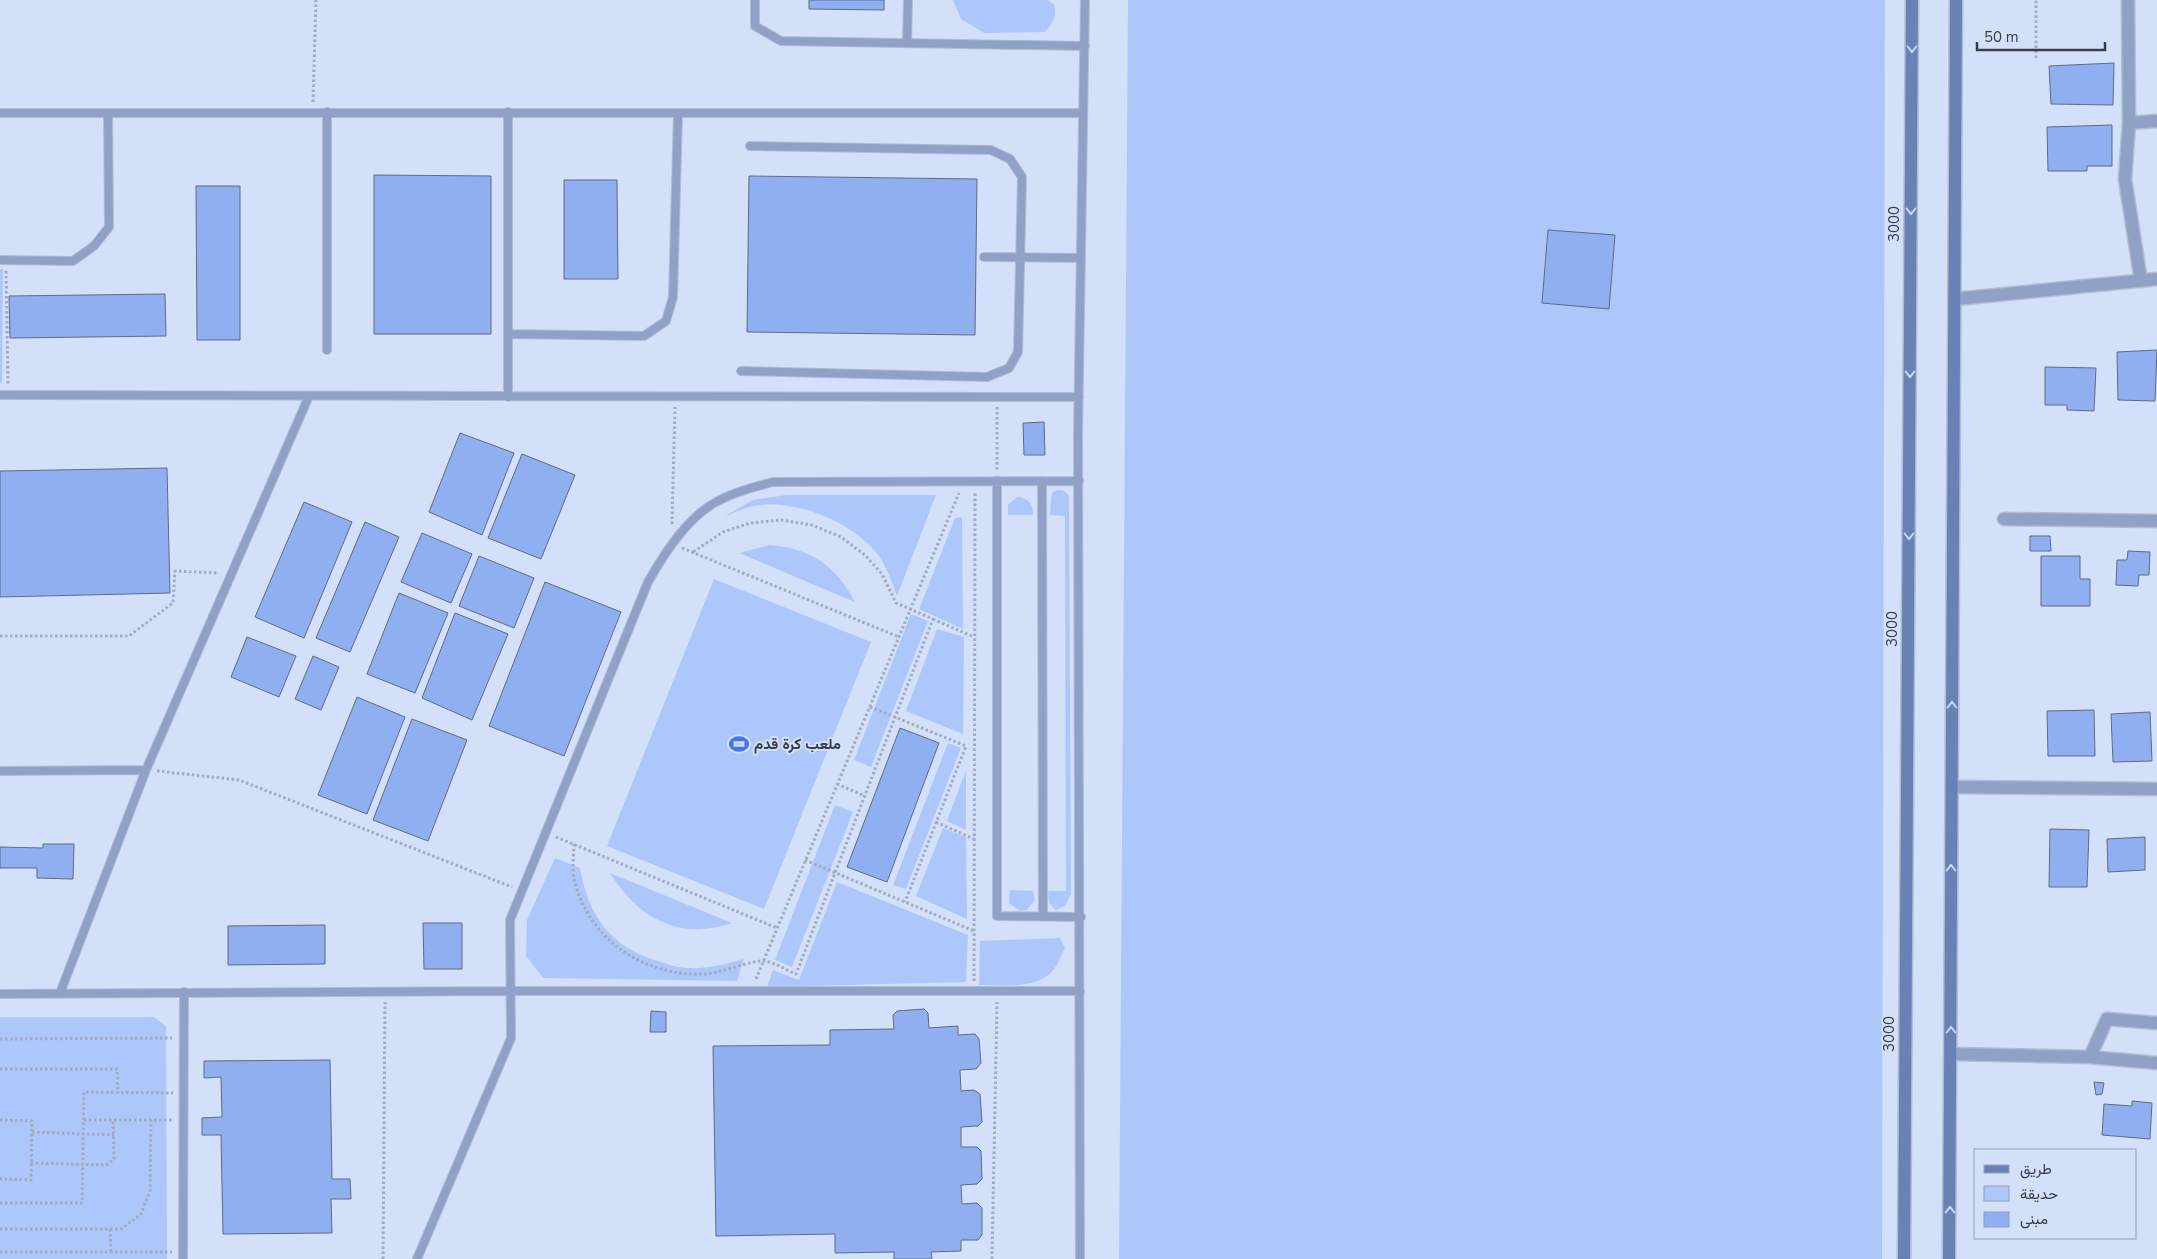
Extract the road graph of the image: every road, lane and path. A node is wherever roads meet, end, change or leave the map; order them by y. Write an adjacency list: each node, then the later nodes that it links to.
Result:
1 (316, 0): 12 (path)
2 (755, 0): 9 (lane)
3 (908, 0): 9 (lane)
4 (1085, 0): 10 (lane)
5 (1912, 0): 115 (street, 3000, one-way to 115)
6 (1956, 0): 28 (street)
7 (2036, 0): 11 (path)
8 (2128, 0): 20 (street)
9 (907, 44): 10 (lane)
10 (1084, 46): 18 (lane)
11 (2036, 58)
12 (313, 112): 13 (lane); 16 (lane)
13 (327, 112): 14 (lane); 30 (lane)
14 (508, 112): 17 (lane); 29 (lane)
15 (0, 113): 16 (lane)
16 (108, 113): 25 (lane)
17 (678, 113): 18 (lane); 29 (lane)
18 (1084, 113): 24 (lane)
19 (2157, 122): 20 (street)
20 (2129, 123): 27 (street)
21 (750, 146): 23 (lane)
22 (984, 257): 23 (lane)
23 (1020, 257): 24 (lane); 31 (lane)
24 (1081, 258): 34 (lane)
25 (3, 260): 32 (path)
26 (2157, 280): 27 (street)
27 (2141, 281): 28 (street)
28 (1954, 299): 60 (street, one-way to 28)
29 (508, 334): 35 (lane)
30 (327, 350)
31 (741, 370)
32 (4, 395): 33 (lane)
33 (309, 396): 35 (lane); 47 (lane)
34 (1079, 396): 37 (lane); 42 (lane)
35 (508, 397): 36 (lane)
36 (676, 397): 37 (lane); 45 (path)
37 (997, 397): 38 (path)
38 (997, 481): 39 (lane); 41 (lane); 71 (lane)
39 (1042, 481): 42 (lane); 71 (lane)
40 (964, 482): 41 (lane); 45 (lane); 48 (path)
41 (975, 482): 51 (path)
42 (1079, 482): 72 (lane)
43 (2004, 519): 44 (street)
44 (2157, 521)
45 (672, 544): 46 (path); 64 (lane)
46 (693, 552): 48 (path); 52 (path)
47 (231, 574): 50 (path); 57 (lane)
48 (910, 609): 49 (path); 52 (path)
49 (933, 619): 51 (path); 54 (path)
50 (0, 636)
51 (974, 636): 56 (path)
52 (899, 637): 53 (path)
53 (870, 707): 54 (path); 59 (path)
54 (896, 717): 55 (path); 62 (path)
55 (966, 746): 56 (path); 63 (path)
56 (974, 749): 65 (path)
57 (146, 770): 58 (lane); 69 (path); 83 (lane)
58 (0, 771)
59 (837, 784): 62 (path); 67 (path)
60 (1952, 787): 61 (street); 88 (street, one-way to 60)
61 (2157, 788)
62 (865, 796): 68 (path)
63 (936, 822): 65 (path); 70 (path)
64 (546, 833): 66 (path); 69 (lane)
65 (974, 839): 74 (path)
66 (574, 844): 73 (path); 75 (path)
67 (805, 860): 68 (path); 73 (path)
68 (835, 873): 70 (path); 75 (path)
69 (522, 891): 77 (lane)
70 (905, 902): 74 (path)
71 (1043, 916): 72 (lane)
72 (1080, 917): 82 (lane)
73 (777, 928): 75 (path)
74 (974, 931): 79 (path)
75 (763, 961): 78 (path)
76 (385, 991): 77 (lane); 81 (lane); 111 (path)
77 (510, 991): 78 (lane); 112 (lane)
78 (751, 991): 79 (lane)
79 (974, 991): 80 (lane)
80 (997, 991): 82 (lane); 113 (path)
81 (184, 992): 83 (lane); 86 (lane)
82 (1080, 992): 114 (lane)
83 (60, 993): 84 (lane)
84 (0, 994)
85 (2157, 1023): 89 (street)
86 (184, 1038): 87 (path); 93 (lane)
87 (0, 1039)
88 (1950, 1054): 89 (street); 116 (street, one-way to 88)
89 (2090, 1057): 90 (street)
90 (2157, 1063)
91 (0, 1069): 92 (path)
92 (118, 1093): 93 (path); 95 (path)
93 (184, 1093): 98 (lane)
94 (0, 1120): 99 (path)
95 (84, 1120): 96 (path); 100 (path)
96 (113, 1120): 97 (path); 101 (path)
97 (151, 1120): 98 (path); 106 (path)
98 (184, 1120): 110 (lane)
99 (32, 1132): 100 (path); 102 (path)
100 (84, 1134): 101 (path); 103 (path)
101 (114, 1135): 103 (path)
102 (31, 1163): 103 (path); 104 (path)
103 (83, 1165): 105 (path)
104 (0, 1180)
105 (0, 1203)
106 (110, 1229): 107 (path); 109 (path)
107 (0, 1230)
108 (0, 1252): 109 (path)
109 (111, 1252): 110 (path)
110 (183, 1255)
111 (383, 1259)
112 (417, 1259)
113 (992, 1259)
114 (1080, 1259)
115 (1904, 1259)
116 (1950, 1259)

